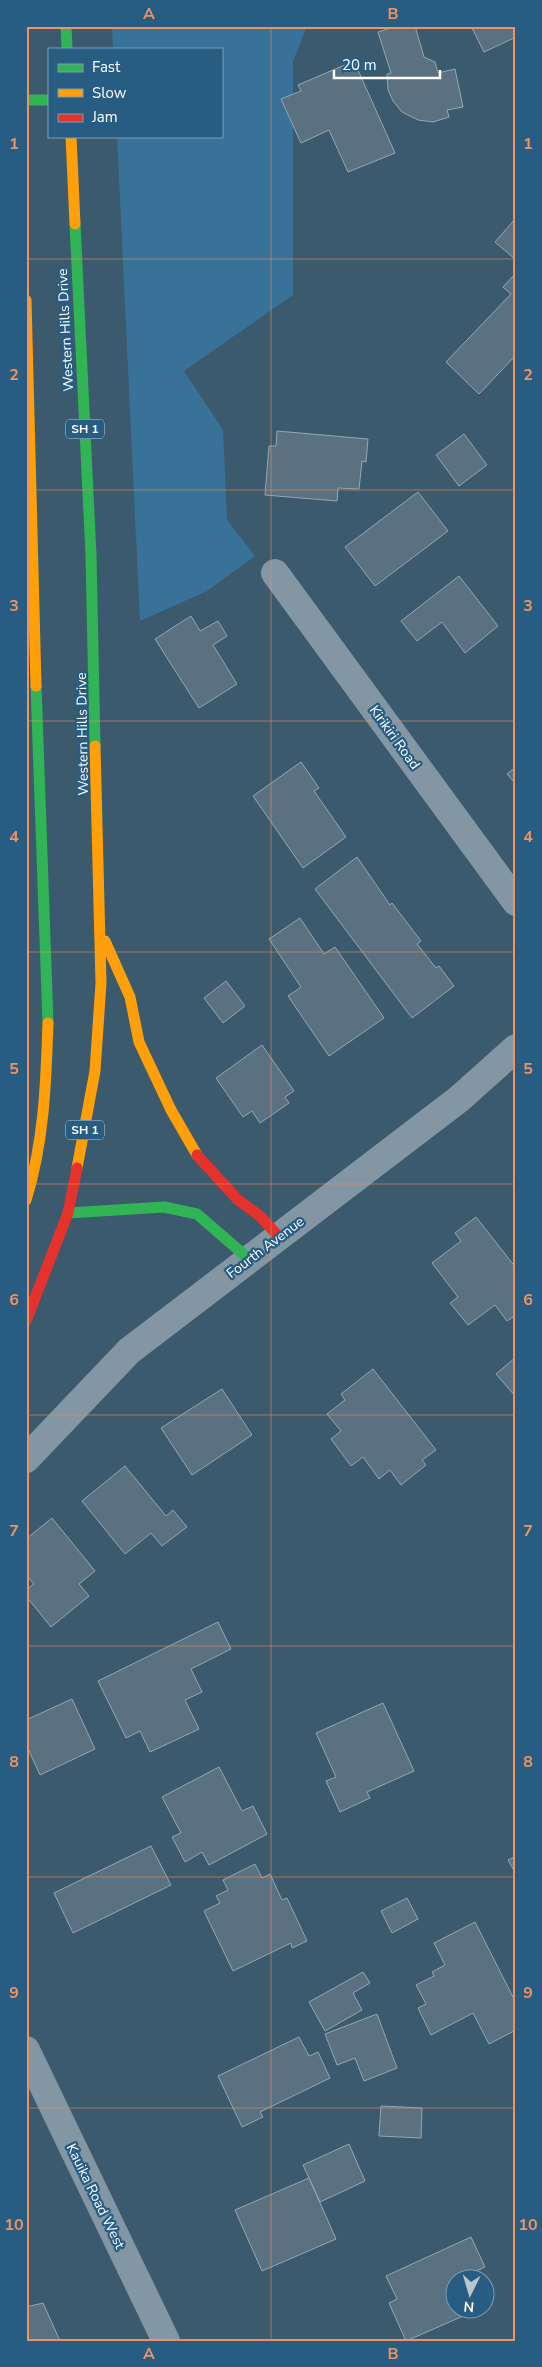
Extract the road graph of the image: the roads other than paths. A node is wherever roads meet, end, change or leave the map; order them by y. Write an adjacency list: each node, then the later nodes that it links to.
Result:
1 (66, 26): 2 (highway)
2 (67, 48)
3 (26, 100): 4 (highway)
4 (48, 100)
5 (71, 138): 9 (highway, Western Hills Drive / SH 1)
6 (26, 300): 11 (highway)
7 (275, 572): 8 (street, Kirikiri Road)
8 (516, 902)
9 (101, 930): 12 (highway, Western Hills Drive / SH 1); 13 (highway)
10 (516, 1048): 13 (street, Fourth Avenue)
11 (26, 1200)
12 (68, 1213): 14 (highway); 15 (highway, Western Hills Drive / SH 1)
13 (279, 1237): 14 (street, Fourth Avenue)
14 (249, 1259): 16 (street, Fourth Avenue)
15 (26, 1321)
16 (26, 1459)
17 (26, 2050): 18 (street, Kauika Road West)
18 (166, 2341)

